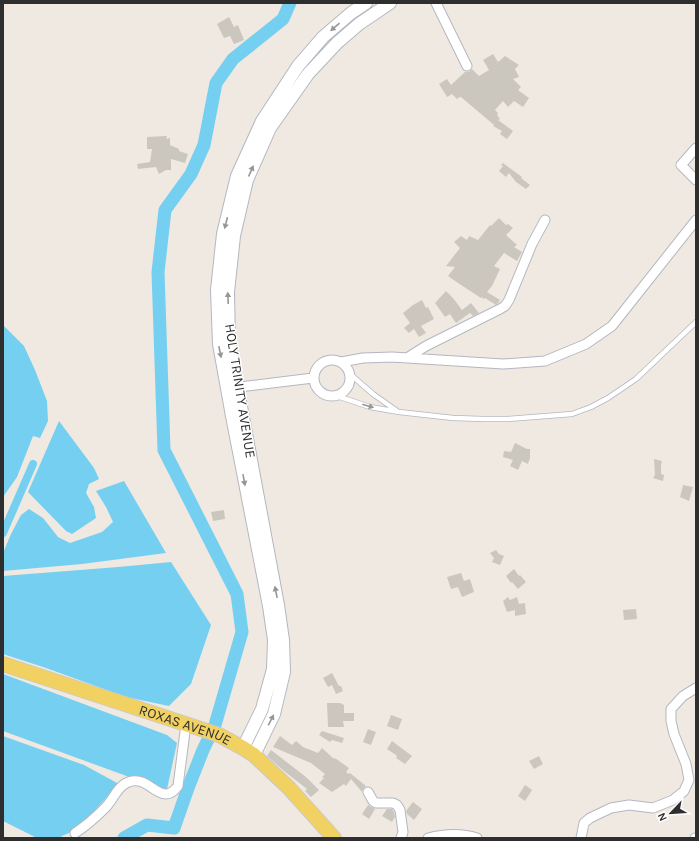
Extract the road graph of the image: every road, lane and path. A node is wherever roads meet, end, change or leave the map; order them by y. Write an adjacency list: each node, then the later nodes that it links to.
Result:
1 (366, 3): 14 (main road, HOLY TRINITY AVENUE, one-way to 14)
2 (390, 3): 14 (main road, HOLY TRINITY AVENUE, one-way to 2)
3 (436, 3): 4 (street)
4 (467, 66)
5 (696, 148): 6 (street)
6 (696, 180)
7 (545, 220): 10 (street)
8 (696, 220): 10 (street)
9 (696, 322): 16 (lane)
10 (407, 358): 11 (street)
11 (341, 362): 12 (street); 13 (street)
12 (350, 374): 15 (street); 16 (lane)
13 (313, 378): 14 (street); 15 (street)
14 (232, 387): 20 (main road, HOLY TRINITY AVENUE)
15 (337, 396): 16 (lane, one-way to 16)
16 (399, 412)
17 (3, 664): 19 (main road, ROXAS AVENUE)
18 (696, 688): 27 (street)
19 (190, 725): 20 (main road, ROXAS AVENUE); 22 (street)
20 (249, 751): 23 (main road, ROXAS AVENUE)
21 (368, 792): 24 (street)
22 (75, 833)
23 (334, 838)
24 (401, 838)
25 (428, 838): 26 (street)
26 (477, 838)
27 (581, 838)

